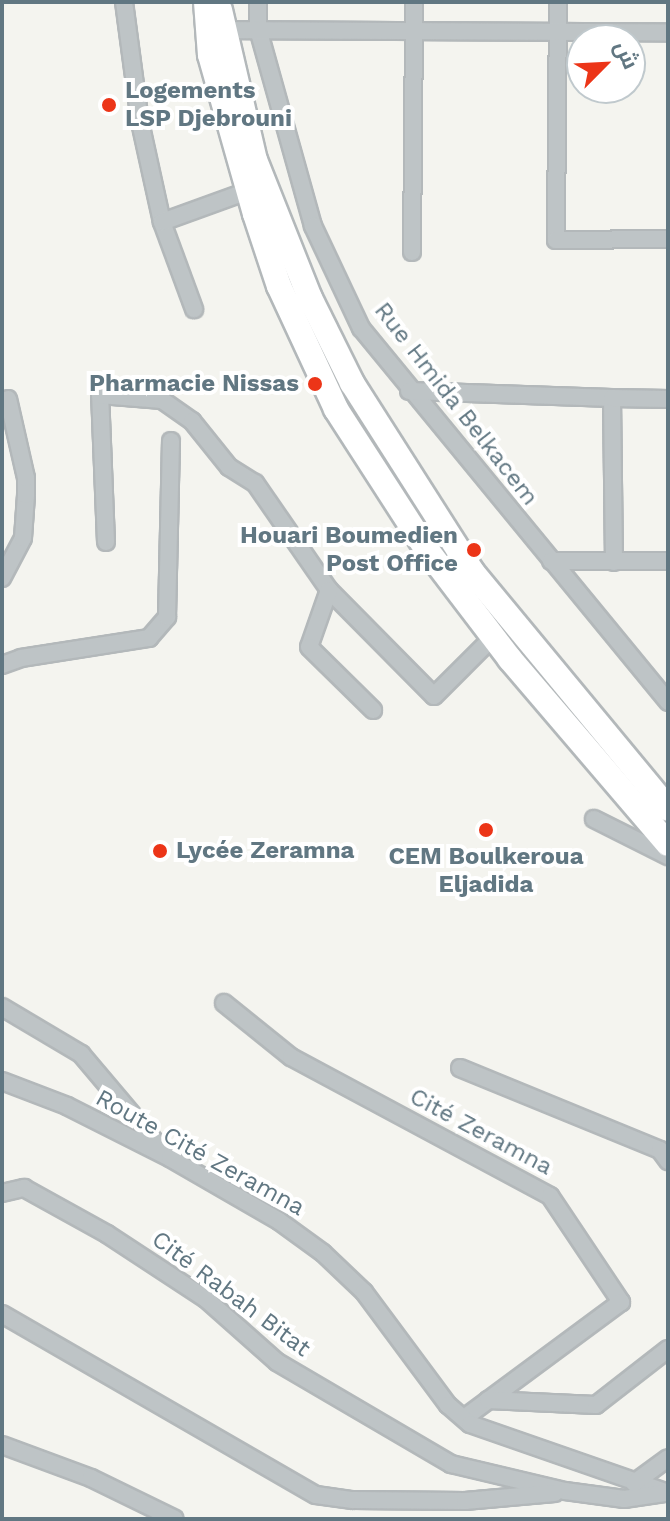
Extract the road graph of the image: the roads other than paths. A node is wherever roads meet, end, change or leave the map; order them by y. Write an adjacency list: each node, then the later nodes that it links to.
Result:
1 (124, 2): 13 (street)
2 (206, 2): 8 (highway)
3 (220, 2): 8 (highway)
4 (258, 2): 7 (street, Rue Hmida Belkacem)
5 (414, 2): 9 (street)
6 (558, 2): 10 (street)
7 (258, 29): 8 (street); 9 (street); 17 (street, Rue Hmida Belkacem)
8 (215, 30): 12 (highway)
9 (414, 30): 10 (street); 15 (street)
10 (557, 32): 11 (street); 14 (street)
11 (668, 32)
12 (256, 188): 13 (street); 28 (highway); 32 (highway)
13 (162, 222): 16 (street)
14 (668, 239)
15 (412, 252)
16 (194, 309)
17 (409, 391): 18 (street); 23 (street, Rue Hmida Belkacem)
18 (612, 398): 20 (street); 25 (street)
19 (8, 399): 26 (street)
20 (668, 399)
21 (171, 441): 29 (street)
22 (106, 542): 27 (street)
23 (551, 561): 25 (street); 30 (street, Rue Hmida Belkacem)
24 (668, 561): 25 (street)
25 (614, 562)
26 (2, 578)
27 (329, 590): 28 (street); 31 (street)
28 (493, 637): 34 (highway)
29 (2, 665)
30 (668, 702)
31 (373, 710)
32 (668, 809)
33 (594, 819): 35 (street)
34 (668, 844)
35 (668, 856)
36 (224, 1003): 47 (street, Cité Zeramna)
37 (2, 1007): 40 (street)
38 (460, 1068): 41 (street, Cité Zeramna)
39 (2, 1081): 40 (street, Route Cité Zeramna)
40 (170, 1158): 48 (street, Route Cité Zeramna)
41 (668, 1161)
42 (2, 1180): 43 (street, Cité Rabah Bitat)
43 (21, 1189): 44 (street); 52 (street, Cité Rabah Bitat)
44 (2, 1193)
45 (2, 1314): 52 (street, Cité Rabah Bitat)
46 (668, 1349): 47 (street)
47 (488, 1400): 48 (street, Cité Zeramna)
48 (464, 1418): 51 (street, Route Cité Zeramna)
49 (2, 1445): 54 (street)
50 (668, 1458): 51 (street)
51 (634, 1483): 53 (street, Route Cité Zeramna)
52 (565, 1491): 53 (street, Cité Rabah Bitat)
53 (667, 1493)
54 (175, 1519)

